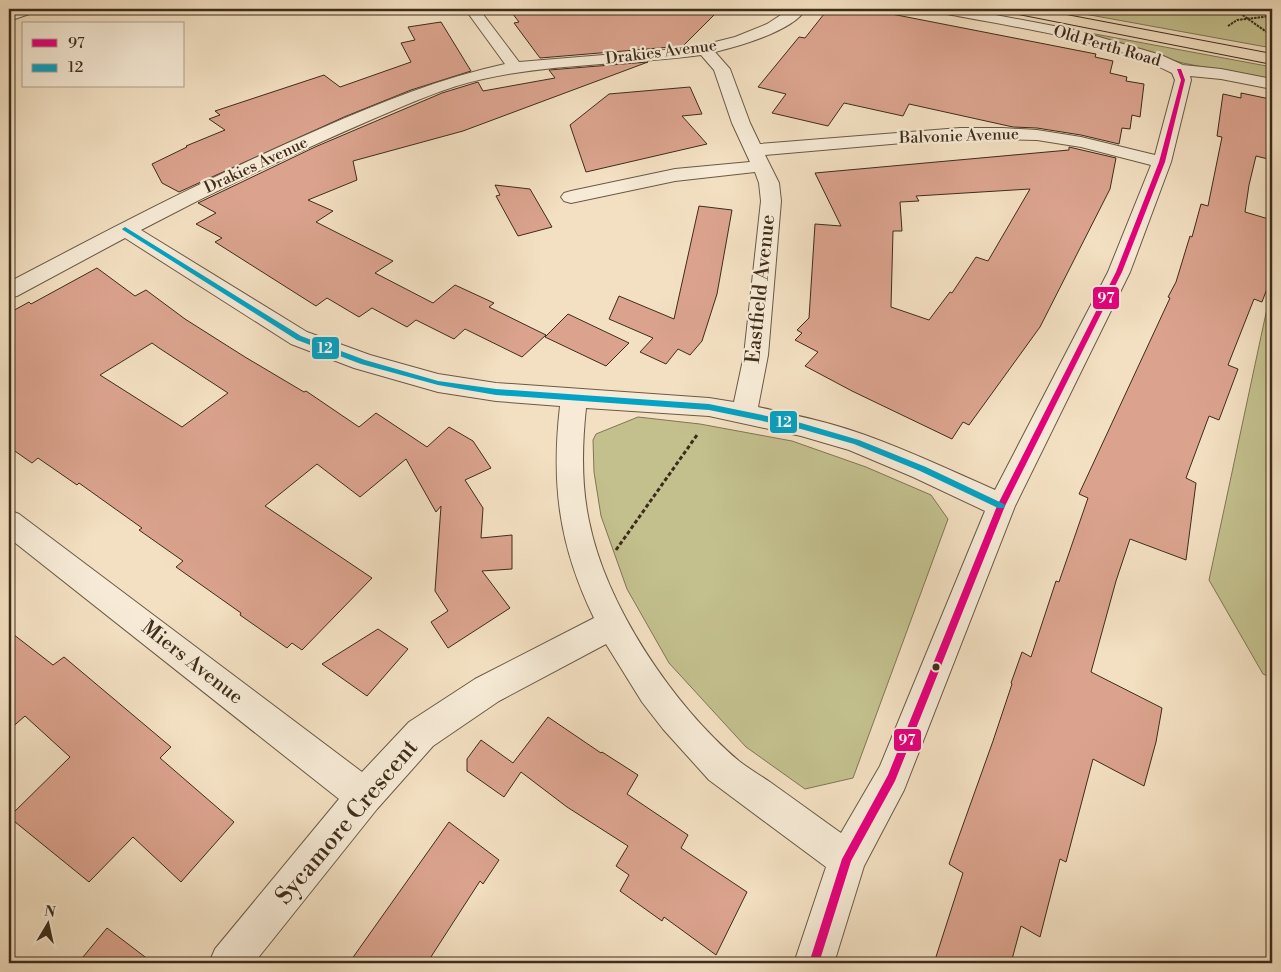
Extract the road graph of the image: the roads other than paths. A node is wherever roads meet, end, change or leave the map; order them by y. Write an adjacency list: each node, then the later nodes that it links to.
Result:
1 (30, 9): 6 (street)
2 (472, 9): 9 (street)
3 (799, 9): 7 (street, Drakies Avenue)
4 (942, 9): 10 (street, Old Perth Road)
5 (1013, 9): 8 (main road, Old Perth Road)
6 (9, 17)
7 (705, 50): 9 (street, Drakies Avenue); 12 (street, Eastfield Avenue)
8 (1272, 59)
9 (515, 67): 17 (street, Drakies Avenue)
10 (1179, 70): 11 (street, Old Perth Road); 13 (street)
11 (1272, 84)
12 (758, 158): 13 (street, Balvonie Avenue); 14 (street); 20 (street, Eastfield Avenue)
13 (1162, 162): 21 (street)
14 (600, 190): 15 (street); 16 (street)
15 (572, 197)
16 (611, 207)
17 (125, 229): 18 (street, Drakies Avenue); 19 (street)
18 (9, 291)
19 (574, 397): 20 (street); 23 (street)
20 (744, 413): 21 (street)
21 (1002, 506): 25 (street)
22 (12, 530): 24 (street, Miers Avenue)
23 (612, 625): 24 (street, Sycamore Crescent); 25 (street)
24 (364, 796): 26 (street, Sycamore Crescent)
25 (847, 859): 27 (street)
26 (229, 963)
27 (814, 963)

